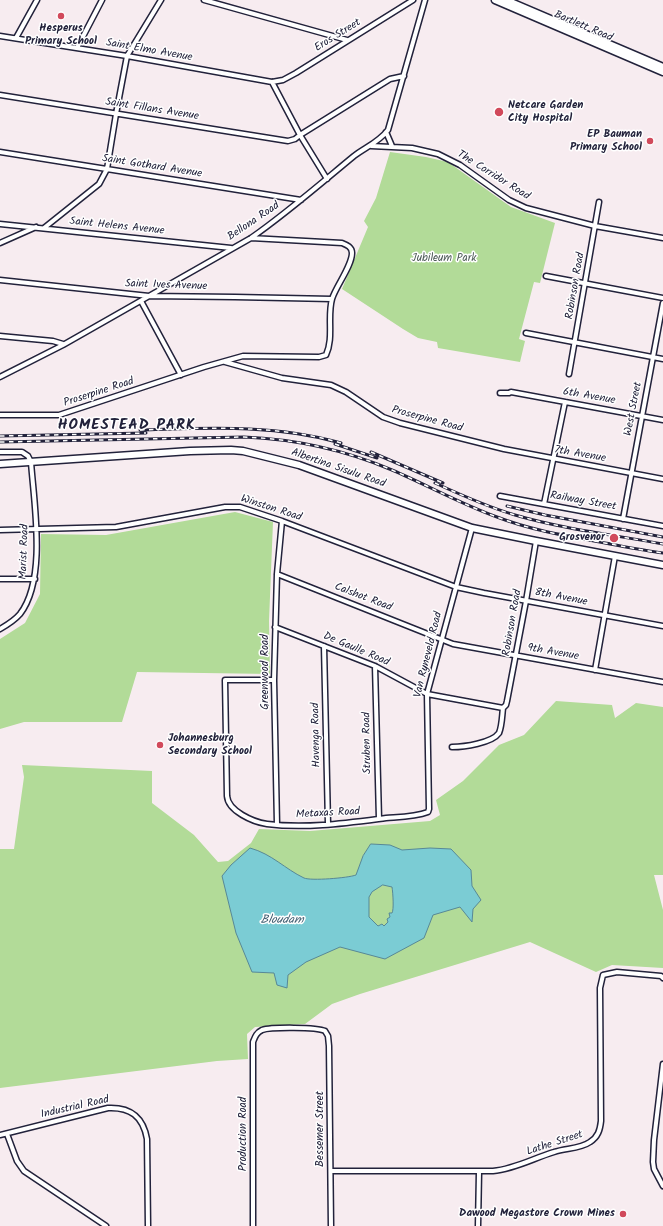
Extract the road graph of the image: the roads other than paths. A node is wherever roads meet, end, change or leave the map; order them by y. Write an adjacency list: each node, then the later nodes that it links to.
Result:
1 (37, 0): 11 (street)
2 (102, 0): 13 (street)
3 (161, 0): 14 (street)
4 (204, 0): 12 (street)
5 (413, 0): 7 (street); 12 (street, Eros Street)
6 (495, 0): 8 (main road, Bartlett Road)
7 (424, 2): 17 (street, Bellona Road)
8 (505, 2): 9 (main road, Bartlett Road)
9 (516, 4): 15 (main road, Bartlett Road); 16 (main road, Bartlett Road)
10 (0, 36): 11 (street, Saint Elmo Avenue)
11 (16, 38): 13 (street, Saint Elmo Avenue)
12 (347, 40): 18 (street, Eros Street)
13 (77, 48): 14 (street, Saint Elmo Avenue)
14 (127, 56): 18 (street, Saint Elmo Avenue); 20 (street)
15 (663, 67)
16 (663, 72)
17 (404, 76): 21 (street, Bellona Road); 22 (street, Saint Fillans Avenue)
18 (272, 82): 22 (street)
19 (0, 95): 20 (street, Saint Fillans Avenue)
20 (116, 114): 22 (street, Saint Fillans Avenue); 26 (street)
21 (386, 132): 23 (street, Bellona Road); 24 (street)
22 (300, 135): 27 (street)
23 (371, 146): 24 (street, The Corridor Road); 27 (street, Bellona Road)
24 (392, 146): 31 (street, The Corridor Road)
25 (0, 152): 26 (street, Saint Gothard Avenue)
26 (107, 169): 28 (street, Saint Gothard Avenue); 33 (street)
27 (327, 179): 28 (street, Bellona Road)
28 (301, 200): 34 (street, Bellona Road)
29 (599, 202): 31 (street, Robinson Road)
30 (0, 224): 32 (street, Saint Helens Avenue)
31 (595, 226): 35 (street, The Corridor Road); 40 (street, Robinson Road)
32 (37, 227): 33 (street, Saint Helens Avenue); 36 (street)
33 (44, 228): 37 (street, Saint Helens Avenue)
34 (251, 238): 37 (street, Bellona Road); 43 (street)
35 (663, 238)
36 (0, 243)
37 (231, 248): 41 (street, Bellona Road)
38 (546, 276): 40 (street)
39 (0, 280): 41 (street, Saint Ives Avenue)
40 (585, 284): 42 (street); 48 (street, Robinson Road)
41 (149, 296): 43 (street, Saint Ives Avenue); 44 (street, Bellona Road)
42 (663, 298)
43 (332, 299): 52 (street, Proserpine Road)
44 (141, 301): 49 (street, Bellona Road); 54 (street)
45 (663, 303): 50 (street, West Street)
46 (526, 332): 48 (street)
47 (0, 336): 49 (street)
48 (575, 342): 50 (street); 53 (street, Robinson Road)
49 (64, 345): 55 (street, Bellona Road)
50 (653, 357): 51 (street); 59 (street, West Street)
51 (663, 359)
52 (224, 362): 54 (street, Proserpine Road); 61 (street, Proserpine Road)
53 (569, 374)
54 (181, 375): 58 (street, Proserpine Road)
55 (0, 377)
56 (500, 393): 57 (street, 6th Avenue)
57 (565, 402): 59 (street, 6th Avenue); 63 (street)
58 (0, 415)
59 (642, 416): 60 (street, 6th Avenue); 66 (street, West Street)
60 (663, 420)
61 (493, 447): 63 (street, 7th Avenue)
62 (0, 452): 64 (street)
63 (553, 459): 66 (street, 7th Avenue); 69 (street)
64 (31, 462): 65 (main road, Albertina Sisulu Road); 73 (main road, Albertina Sisulu Road); 74 (street, Marist Road)
65 (0, 464)
66 (631, 473): 67 (street, 7th Avenue); 70 (street, West Street)
67 (663, 479)
68 (500, 496): 69 (street, Railway Street)
69 (544, 504): 70 (street, Railway Street)
70 (623, 519): 72 (street, Railway Street)
71 (282, 521): 74 (street, Winston Road); 79 (street, Greenwood Road); 82 (street, Winston Road)
72 (663, 526)
73 (472, 528): 76 (main road, Albertina Sisulu Road); 82 (street, Van Ryneveld Road)
74 (36, 529): 75 (street, Winston Road); 80 (street, Marist Road)
75 (0, 530)
76 (536, 541): 77 (main road, Albertina Sisulu Road); 83 (street, Robinson Road)
77 (615, 556): 78 (main road, Albertina Sisulu Road); 84 (street)
78 (663, 565)
79 (277, 574): 86 (street, Greenwood Road); 88 (street, Calshot Road)
80 (35, 579): 81 (street); 87 (street, Marist Road)
81 (0, 580)
82 (456, 587): 83 (street, 8th Avenue); 88 (street, Van Ryneveld Road)
83 (526, 601): 84 (street, 8th Avenue); 90 (street, Robinson Road)
84 (605, 616): 85 (street, 8th Avenue); 92 (street)
85 (663, 626)
86 (275, 627): 89 (street, De Gaulle Road); 93 (street, Greenwood Road)
87 (0, 629)
88 (442, 638): 90 (street, 9th Avenue); 95 (street, Van Ryneveld Road)
89 (324, 646): 91 (street, De Gaulle Road); 101 (street, Havenga Road)
90 (516, 655): 92 (street, 9th Avenue); 96 (street, Robinson Road)
91 (375, 666): 95 (street, De Gaulle Road); 99 (street, Struben Road)
92 (595, 670): 94 (street, 9th Avenue)
93 (274, 680): 100 (street, Greenwood Road); 100 (street, Metaxas Road)
94 (663, 682)
95 (427, 694): 96 (street, De Gaulle Road); 98 (street, Van Ryneveld Road)
96 (504, 708): 97 (street, Robinson Road)
97 (452, 747)
98 (428, 812): 99 (street, Metaxas Road)
99 (379, 819): 101 (street, Metaxas Road)
100 (277, 824): 101 (street, Metaxas Road)
101 (328, 824)
102 (663, 978): 108 (street, Lathe Street)
103 (327, 1033): 107 (street, Bessemer Street); 112 (street, Production Road)
104 (663, 1064): 109 (street)
105 (7, 1134): 106 (street, Industrial Road); 110 (street); 111 (street, Industrial Road)
106 (0, 1135)
107 (331, 1170): 108 (street, Lathe Street); 113 (street, Bessemer Street)
108 (479, 1172): 114 (street)
109 (663, 1186)
110 (106, 1226)
111 (148, 1226)
112 (253, 1226)
113 (331, 1226)
114 (478, 1226)

